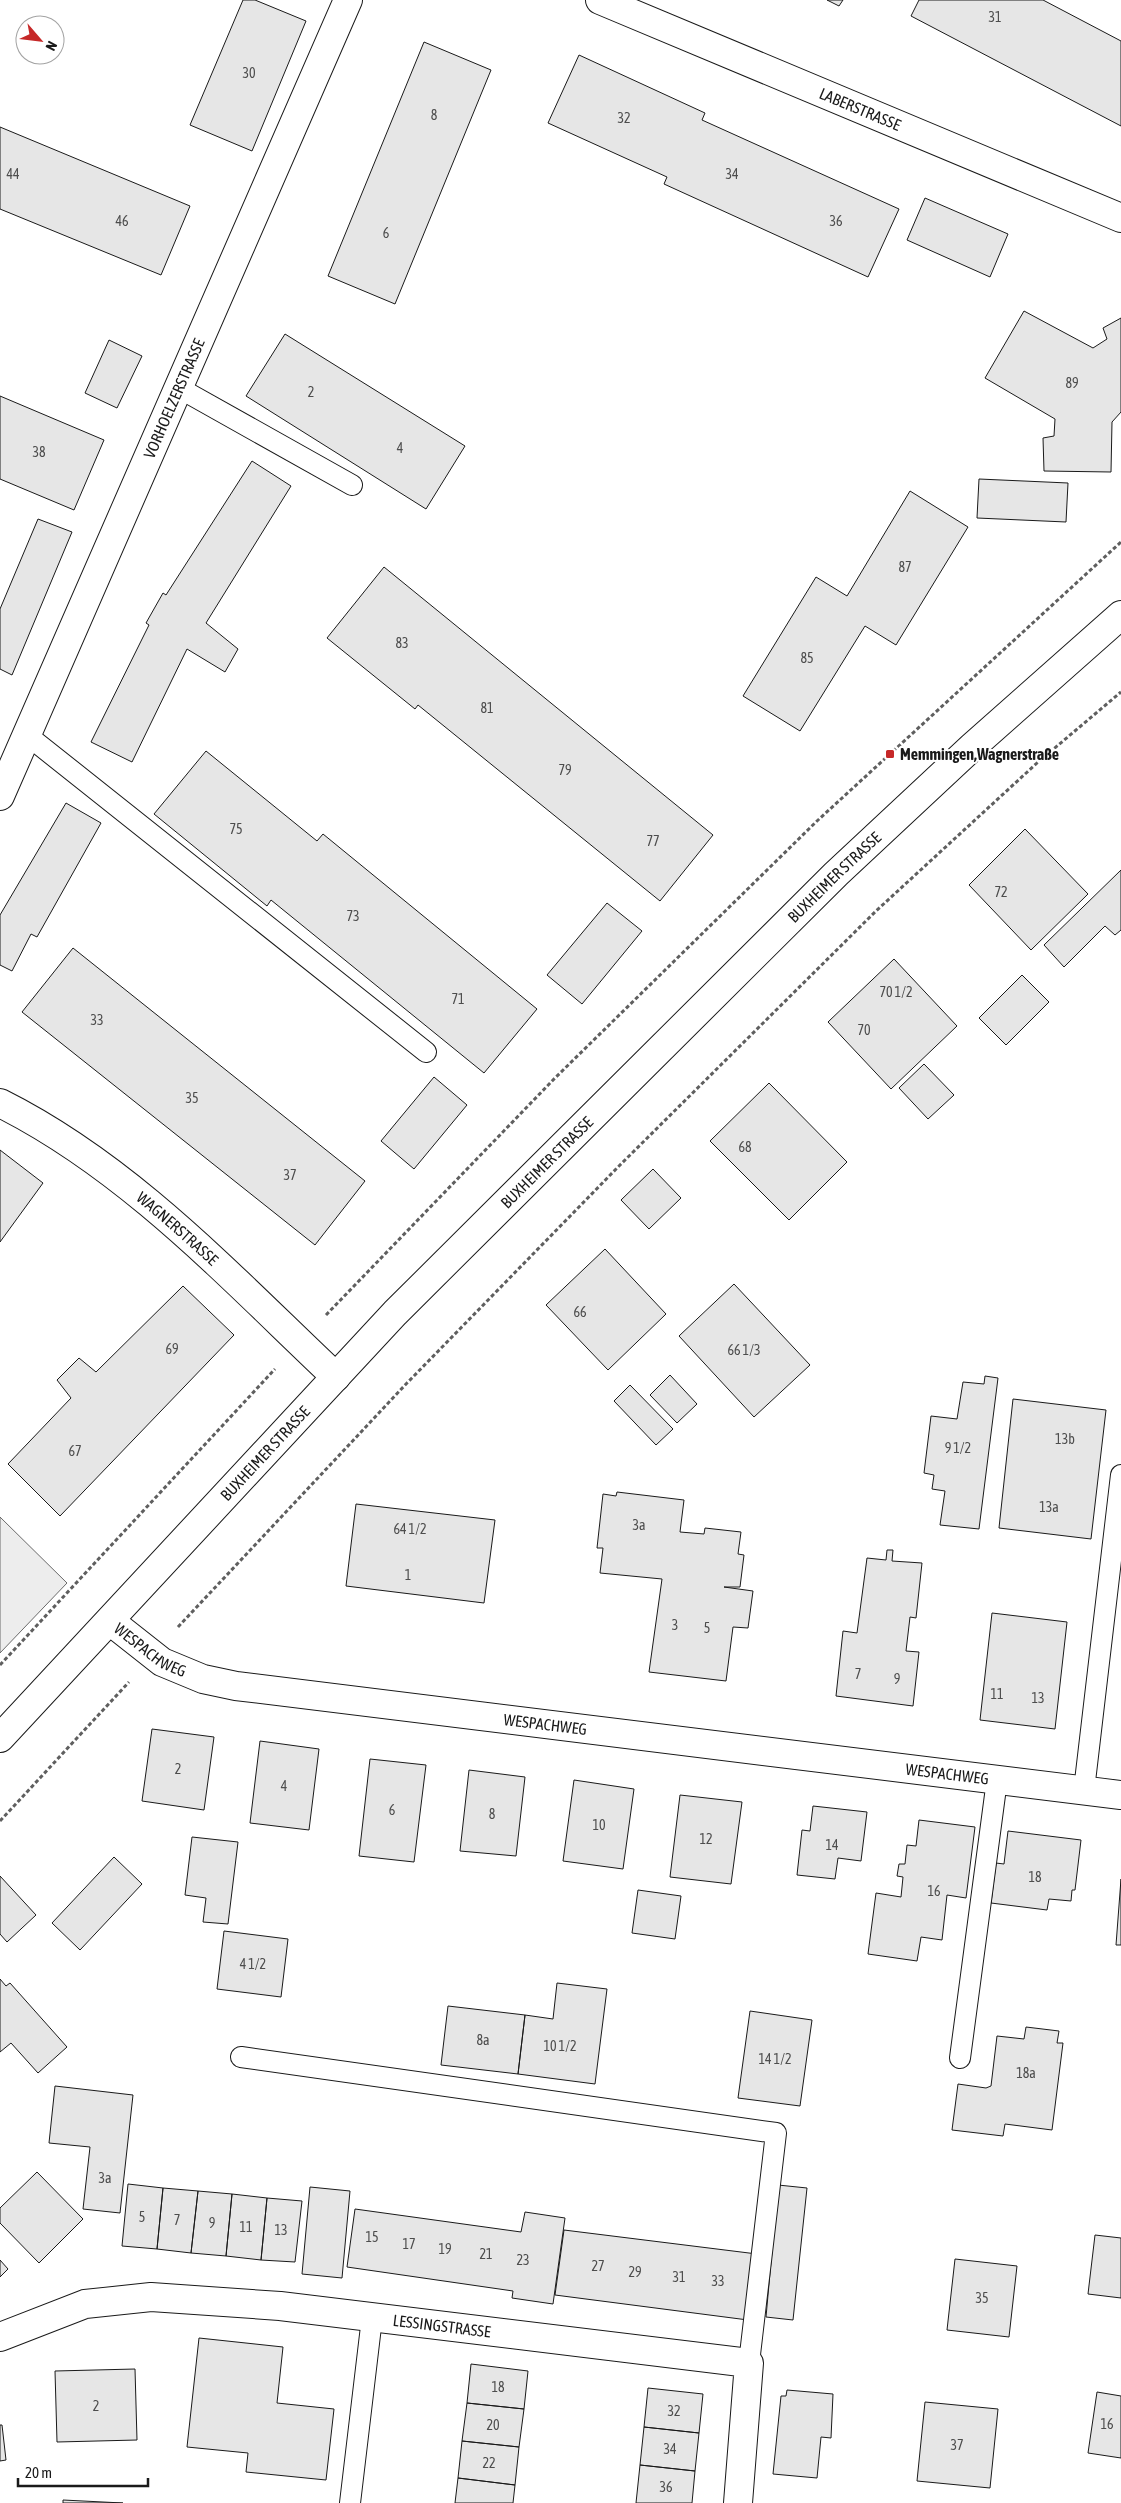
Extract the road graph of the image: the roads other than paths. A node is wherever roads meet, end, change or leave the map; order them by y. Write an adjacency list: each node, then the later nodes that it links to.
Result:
1 (348, 0): 4 (street, VORHOELZERSTRASSE)
2 (600, 0): 3 (street, LABERSTRASSE)
3 (1121, 218)
4 (178, 388): 5 (lane); 7 (street, VORHOELZERSTRASSE)
5 (352, 485)
6 (1121, 615): 11 (street, BUXHEIMER STRASSE)
7 (27, 735): 8 (street, VORHOELZERSTRASSE); 9 (lane)
8 (0, 796)
9 (426, 1052)
10 (0, 1103): 11 (street, WAGNERSTRASSE)
11 (336, 1376): 13 (street, BUXHEIMER STRASSE)
12 (1121, 1474): 16 (lane)
13 (110, 1621): 14 (street, BUXHEIMER STRASSE); 15 (street, WESPACHWEG)
14 (0, 1738)
15 (997, 1780): 16 (street, WESPACHWEG); 19 (lane, WESPACHWEG)
16 (1084, 1790): 17 (street, WESPACHWEG)
17 (1121, 1795)
18 (241, 2056): 22 (lane)
19 (960, 2058)
20 (372, 2318): 21 (street, LESSINGSTRASSE); 22 (street, LESSINGSTRASSE); 23 (lane)
21 (0, 2337)
22 (750, 2363): 24 (street)
23 (350, 2503)
24 (738, 2503)

